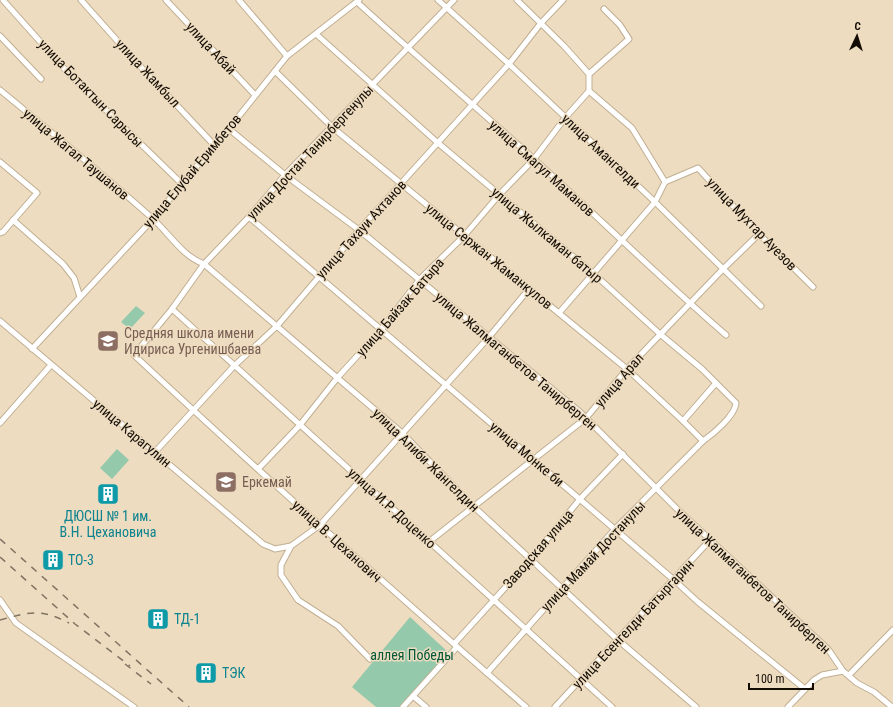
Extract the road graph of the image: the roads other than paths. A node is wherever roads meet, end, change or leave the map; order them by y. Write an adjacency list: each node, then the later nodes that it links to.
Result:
1 (3, 0): 35 (street, улица Ботактын Сарысы)
2 (81, 0): 30 (street, улица Жамбыл)
3 (166, 0): 24 (street, улица Абай)
4 (239, 0): 16 (street)
5 (438, 0): 10 (street, улица Амангелди)
6 (454, 0): 10 (street, улица Достан Танирбергенулы)
7 (517, 0): 12 (street)
8 (563, 0): 12 (street, улица Тахауи Ахтанов)
9 (358, 1): 13 (street, улица Елубай Еримбетов); 15 (street, улица Смагул Маманов)
10 (446, 8): 15 (street, улица Достан Танирбергенулы); 17 (street, улица Амангелди)
11 (604, 9): 19 (street)
12 (541, 23): 17 (street, улица Тахауи Ахтанов); 19 (street)
13 (316, 34): 16 (street, улица Елубай Еримбетов); 21 (street, улица Жылкаман батыр)
14 (0, 36): 20 (street)
15 (408, 49): 21 (street, улица Достан Танирбергенулы); 25 (street, улица Смагул Маманов)
16 (287, 56): 18 (street, улица Елубай Еримбетов)
17 (509, 64): 25 (street, улица Тахауи Ахтанов); 26 (street, улица Амангелди)
18 (275, 71): 24 (street, улица Елубай Еримбетов); 27 (street, улица Сержан Жаманкулов)
19 (589, 74): 23 (street)
20 (41, 79)
21 (371, 85): 27 (street, улица Достан Танирбергенулы); 29 (street, улица Жылкаман батыр)
22 (0, 90): 40 (street, улица Жагал Таушанов)
23 (589, 91): 26 (street, улица Байзак Батыра); 34 (street)
24 (255, 95): 28 (street, улица Елубай Еримбетов)
25 (472, 105): 29 (street, улица Тахауи Ахтанов); 31 (street, улица Смагул Маманов)
26 (565, 118): 31 (street, улица Байзак Батыра); 38 (street, улица Амангелди)
27 (332, 127): 33 (street, улица Достан Танирбергенулы); 36 (street, улица Сержан Жаманкулов)
28 (229, 129): 30 (street, улица Елубай Еримбетов); 33 (street, улица Жалмаганбетов Танирберген)
29 (438, 143): 36 (street, улица Тахауи Ахтанов); 37 (street, улица Жылкаман батыр)
30 (215, 146): 35 (street, улица Елубай Еримбетов)
31 (534, 159): 37 (street, улица Байзак Батыра); 46 (street, улица Смагул Маманов)
32 (0, 162): 41 (street)
33 (285, 176): 39 (street, улица Достан Танирбергенулы); 42 (street, улица Жалмаганбетов Танирберген)
34 (665, 182): 38 (street); 44 (street, улица Мухтар Ауезов)
35 (182, 184): 40 (street, улица Елубай Еримбетов)
36 (401, 184): 42 (street, улица Тахауи Ахтанов); 45 (street, улица Сержан Жаманкулов)
37 (499, 195): 45 (street, улица Байзак Батыра); 49 (street, улица Жылкаман батыр)
38 (655, 202): 46 (street); 48 (street, улица Амангелди)
39 (249, 217): 47 (street, улица Достан Танирбергенулы); 50 (street, улица Монке би)
40 (153, 219): 47 (street, улица Алиби Жангелдин); 54 (street, улица Елубай Еримбетов)
41 (13, 220): 43 (street); 54 (street)
42 (359, 230): 50 (street, улица Тахауи Ахтанов); 51 (street, улица Жалмаганбетов Танирберген)
43 (0, 232)
44 (759, 234): 48 (street, улица Арал); 52 (street, улица Мухтар Ауезов)
45 (464, 236): 51 (street, улица Байзак Батыра); 53 (street, улица Сержан Жаманкулов)
46 (622, 241): 49 (street); 55 (street, улица Смагул Маманов)
47 (204, 264): 57 (street, улица Достан Танирбергенулы); 60 (street, улица Алиби Жангелдин)
48 (723, 269): 55 (street, улица Арал); 56 (street, улица Амангелди)
49 (594, 274): 58 (street); 62 (street, улица Жылкаман батыр)
50 (318, 277): 60 (street, улица Тахауи Ахтанов); 61 (street, улица Монке би)
51 (419, 280): 61 (street, улица Байзак Батыра); 64 (street, улица Жалмаганбетов Танирберген)
52 (814, 287)
53 (529, 289): 58 (street, улица Сержан Жаманкулов); 64 (street)
54 (80, 297): 65 (street, улица Елубай Еримбетов)
55 (689, 304): 62 (street, улица Арал); 63 (street, улица Смагул Маманов)
56 (761, 306)
57 (172, 309): 66 (street, улица Достан Танирбергенулы); 68 (street, улица И.Р. Доценко)
58 (559, 313): 69 (street, улица Сержан Жаманкулов)
59 (0, 321): 65 (street, улица Карагулин)
60 (277, 326): 68 (street, улица Тахауи Ахтанов); 70 (street, улица Алиби Жангелдин)
61 (381, 330): 70 (street, улица Байзак Батыра); 72 (street, улица Монке би)
62 (660, 334): 69 (street, улица Арал); 71 (street, улица Жылкаман батыр)
63 (726, 335)
64 (489, 337): 72 (street); 74 (street, улица Жалмаганбетов Танирберген)
65 (32, 349): 67 (street, улица Карагулин)
66 (134, 355): 73 (street, улица В. Цеханович)
67 (51, 365): 76 (street); 80 (street, улица Карагулин)
68 (234, 366): 73 (street, улица Тахауи Ахтанов); 77 (street, улица И.Р. Доценко)
69 (627, 369): 74 (street, улица Арал); 75 (street, улица Сержан Жаманкулов)
70 (338, 378): 77 (street, улица Байзак Батыра); 78 (street, улица Алиби Жангелдин)
71 (716, 383): 75 (street); 79 (street, улица Жылкаман батыр)
72 (445, 385): 78 (street); 82 (street, улица Монке би)
73 (194, 411): 80 (street, улица Тахауи Ахтанов); 83 (street, улица В. Цеханович)
74 (586, 418): 81 (street, улица Жалмаганбетов Танирберген); 82 (street, улица Арал)
75 (683, 421): 79 (street, улица Сержан Жаманкулов)
76 (0, 423)
77 (300, 425): 83 (street, улица Байзак Батыра); 84 (street, улица И.Р. Доценко)
78 (402, 433): 84 (street); 87 (street, улица Алиби Жангелдин)
79 (703, 441): 85 (street, улица Мамай Достанулы)
80 (155, 452): 92 (street, улица Карагулин)
81 (623, 454): 85 (street, улица Жалмаганбетов Танирберген); 86 (street, Заводская улица)
82 (534, 460): 86 (street, улица Монке би); 87 (street, улица Арал)
83 (258, 469): 88 (street, улица В. Цеханович)
84 (361, 479): 88 (street); 91 (street, улица И.Р. Доценко)
85 (656, 488): 89 (street, улица Мамай Достанулы); 90 (street, улица Жалмаганбетов Танирберген)
86 (580, 499): 89 (street, улица Монке би); 93 (street, Заводская улица)
87 (473, 506): 91 (street, улица Арал); 93 (street, улица Алиби Жангелдин)
88 (320, 525): 92 (street); 101 (street, улица В. Цеханович)
89 (615, 529): 94 (street, улица Монке би); 95 (street, улица Мамай Достанулы)
90 (710, 540): 94 (street, улица Есенгелди Батыргарин); 103 (street, улица Жалмаганбетов Танирберген)
91 (430, 541): 96 (street, улица И.Р. Доценко)
92 (291, 546): 102 (street)
93 (531, 559): 95 (street, улица Алиби Жангелдин); 96 (street, Заводская улица)
94 (674, 580): 100 (street, улица Есенгелди Батыргарин); 107 (street, улица Монке би)
95 (562, 588): 98 (street, улица Мамай Достанулы); 100 (street, улица Алиби Жангелдин)
96 (493, 599): 98 (street, улица И.Р. Доценко); 101 (street, Заводская улица)
97 (0, 600): 109 (street)
98 (526, 628): 104 (street, улица Мамай Достанулы); 106 (street, улица И.Р. Доценко)
99 (893, 630): 105 (street)
100 (618, 640): 106 (street, улица Есенгелди Батыргарин); 115 (street, улица Алиби Жангелдин)
101 (455, 645): 104 (street, улица В. Цеханович); 108 (street, Заводская улица)
102 (370, 659)
103 (843, 671): 105 (street, улица Жалмаганбетов Танирберген); 107 (street)
104 (487, 673): 112 (street, улица В. Цеханович)
105 (849, 675): 117 (street, улица Жалмаганбетов Танирберген)
106 (582, 680): 113 (street, улица Есенгелди Батыргарин); 114 (street, улица И.Р. Доценко)
107 (805, 689): 116 (street)
108 (413, 696): 110 (street, Заводская улица); 111 (street)
109 (134, 707)
110 (403, 707)
111 (426, 707)
112 (526, 707)
113 (555, 707)
114 (612, 707)
115 (696, 707)
116 (788, 707)
117 (892, 707)

